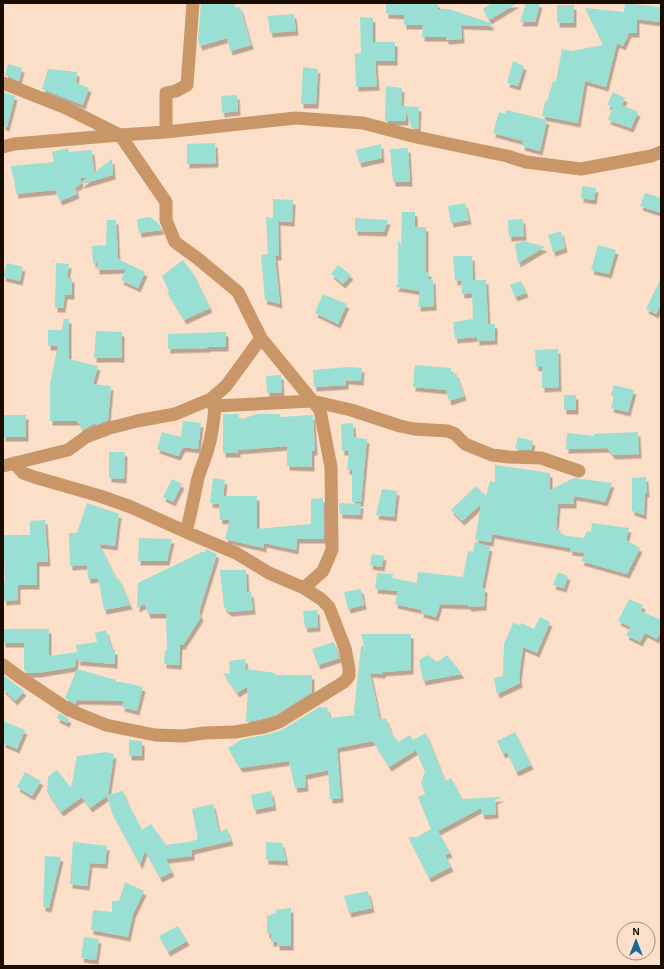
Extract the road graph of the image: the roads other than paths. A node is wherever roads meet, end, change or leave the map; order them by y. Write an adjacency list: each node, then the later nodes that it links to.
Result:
1 (193, 3): 3 (street)
2 (3, 83): 4 (street)
3 (166, 132): 4 (street); 6 (street)
4 (120, 135): 5 (street); 7 (street)
5 (3, 147)
6 (661, 152)
7 (261, 338): 8 (street); 9 (street)
8 (312, 401): 9 (street); 11 (street); 13 (street)
9 (211, 404): 10 (street); 12 (street)
10 (9, 464): 12 (street)
11 (579, 471)
12 (186, 532): 13 (street)
13 (304, 588): 14 (street)
14 (3, 665)

